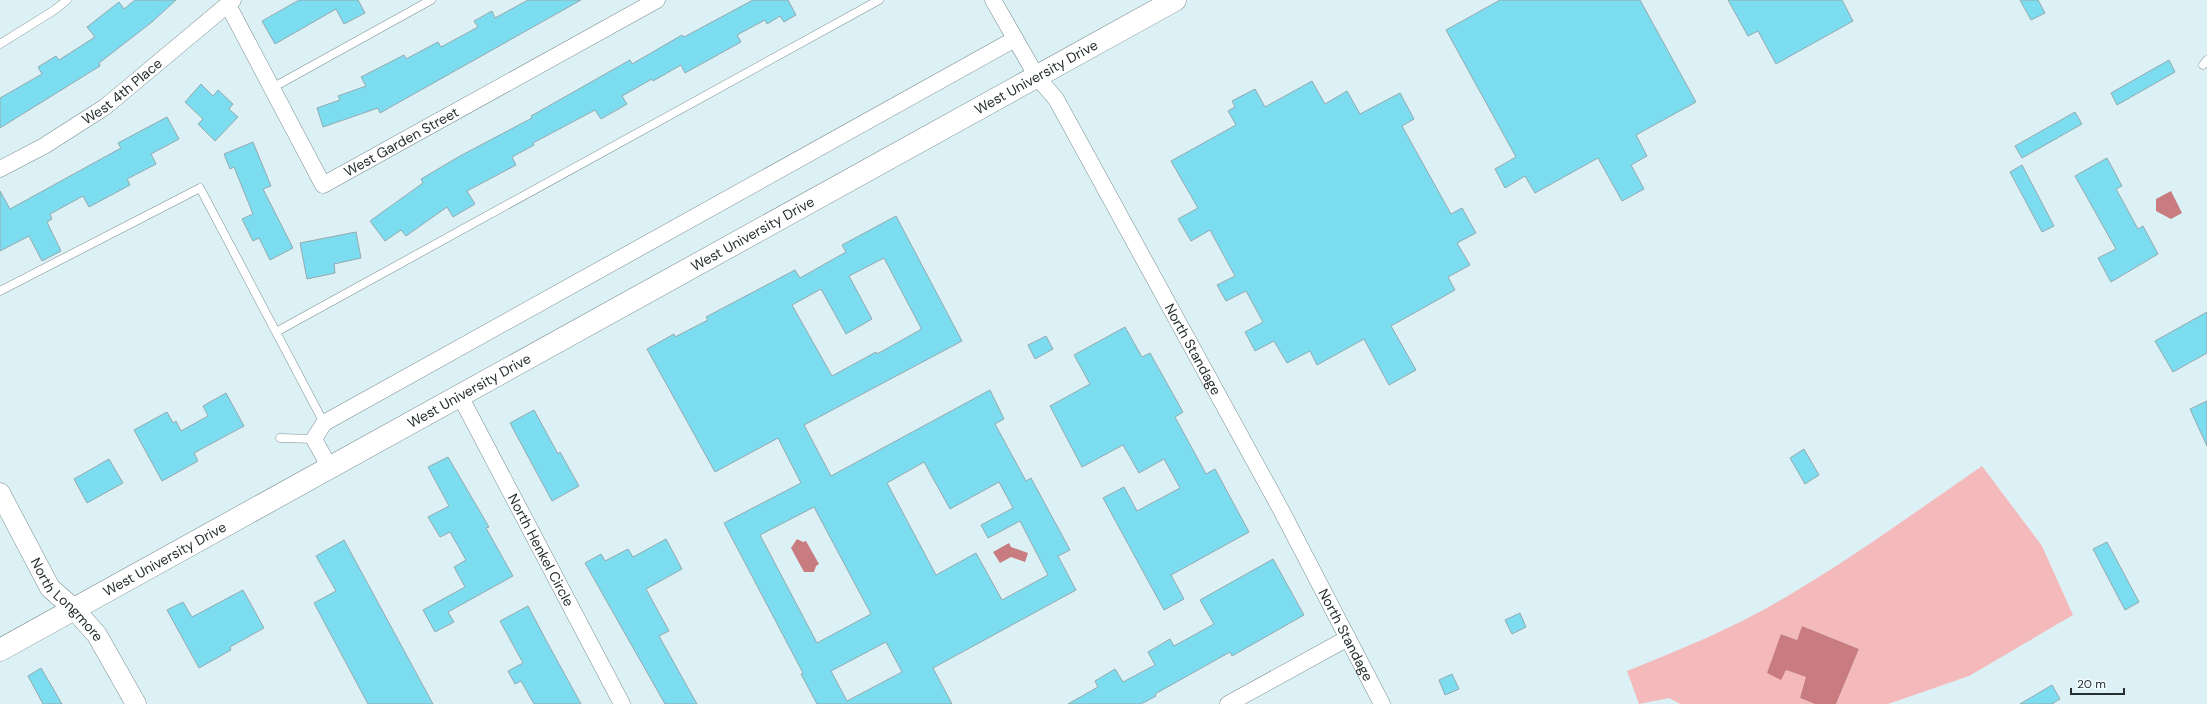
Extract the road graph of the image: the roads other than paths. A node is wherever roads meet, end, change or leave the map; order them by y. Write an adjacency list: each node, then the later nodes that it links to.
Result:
1 (67, 0): 9 (lane)
2 (431, 0): 13 (lane)
3 (657, 0): 13 (street, West Garden Street)
4 (879, 0): 16 (lane)
5 (993, 0): 8 (street, North Standage)
6 (1175, 0): 12 (main road, West University Drive)
7 (230, 2): 13 (street, West Garden Street); 14 (street, West 4th Place)
8 (1015, 39): 12 (street, North Standage); 18 (street)
9 (0, 44)
10 (2207, 60): 11 (lane)
11 (2207, 64)
12 (1037, 77): 17 (main road, West University Drive); 24 (street, North Standage)
13 (272, 88)
14 (0, 169)
15 (0, 291): 16 (lane)
16 (276, 332): 18 (lane)
17 (460, 396): 21 (main road, West University Drive); 27 (street, North Henkel Circle)
18 (324, 423): 20 (street)
19 (280, 438): 20 (lane)
20 (314, 439): 21 (street)
21 (330, 468): 23 (main road, West University Drive)
22 (0, 493): 23 (street, North Longmore)
23 (74, 609): 25 (main road, West University Drive); 26 (street, North Longmore)
24 (1348, 638): 28 (street); 29 (street, North Standage)
25 (0, 650)
26 (136, 704)
27 (622, 704)
28 (1228, 704)
29 (1382, 704)

